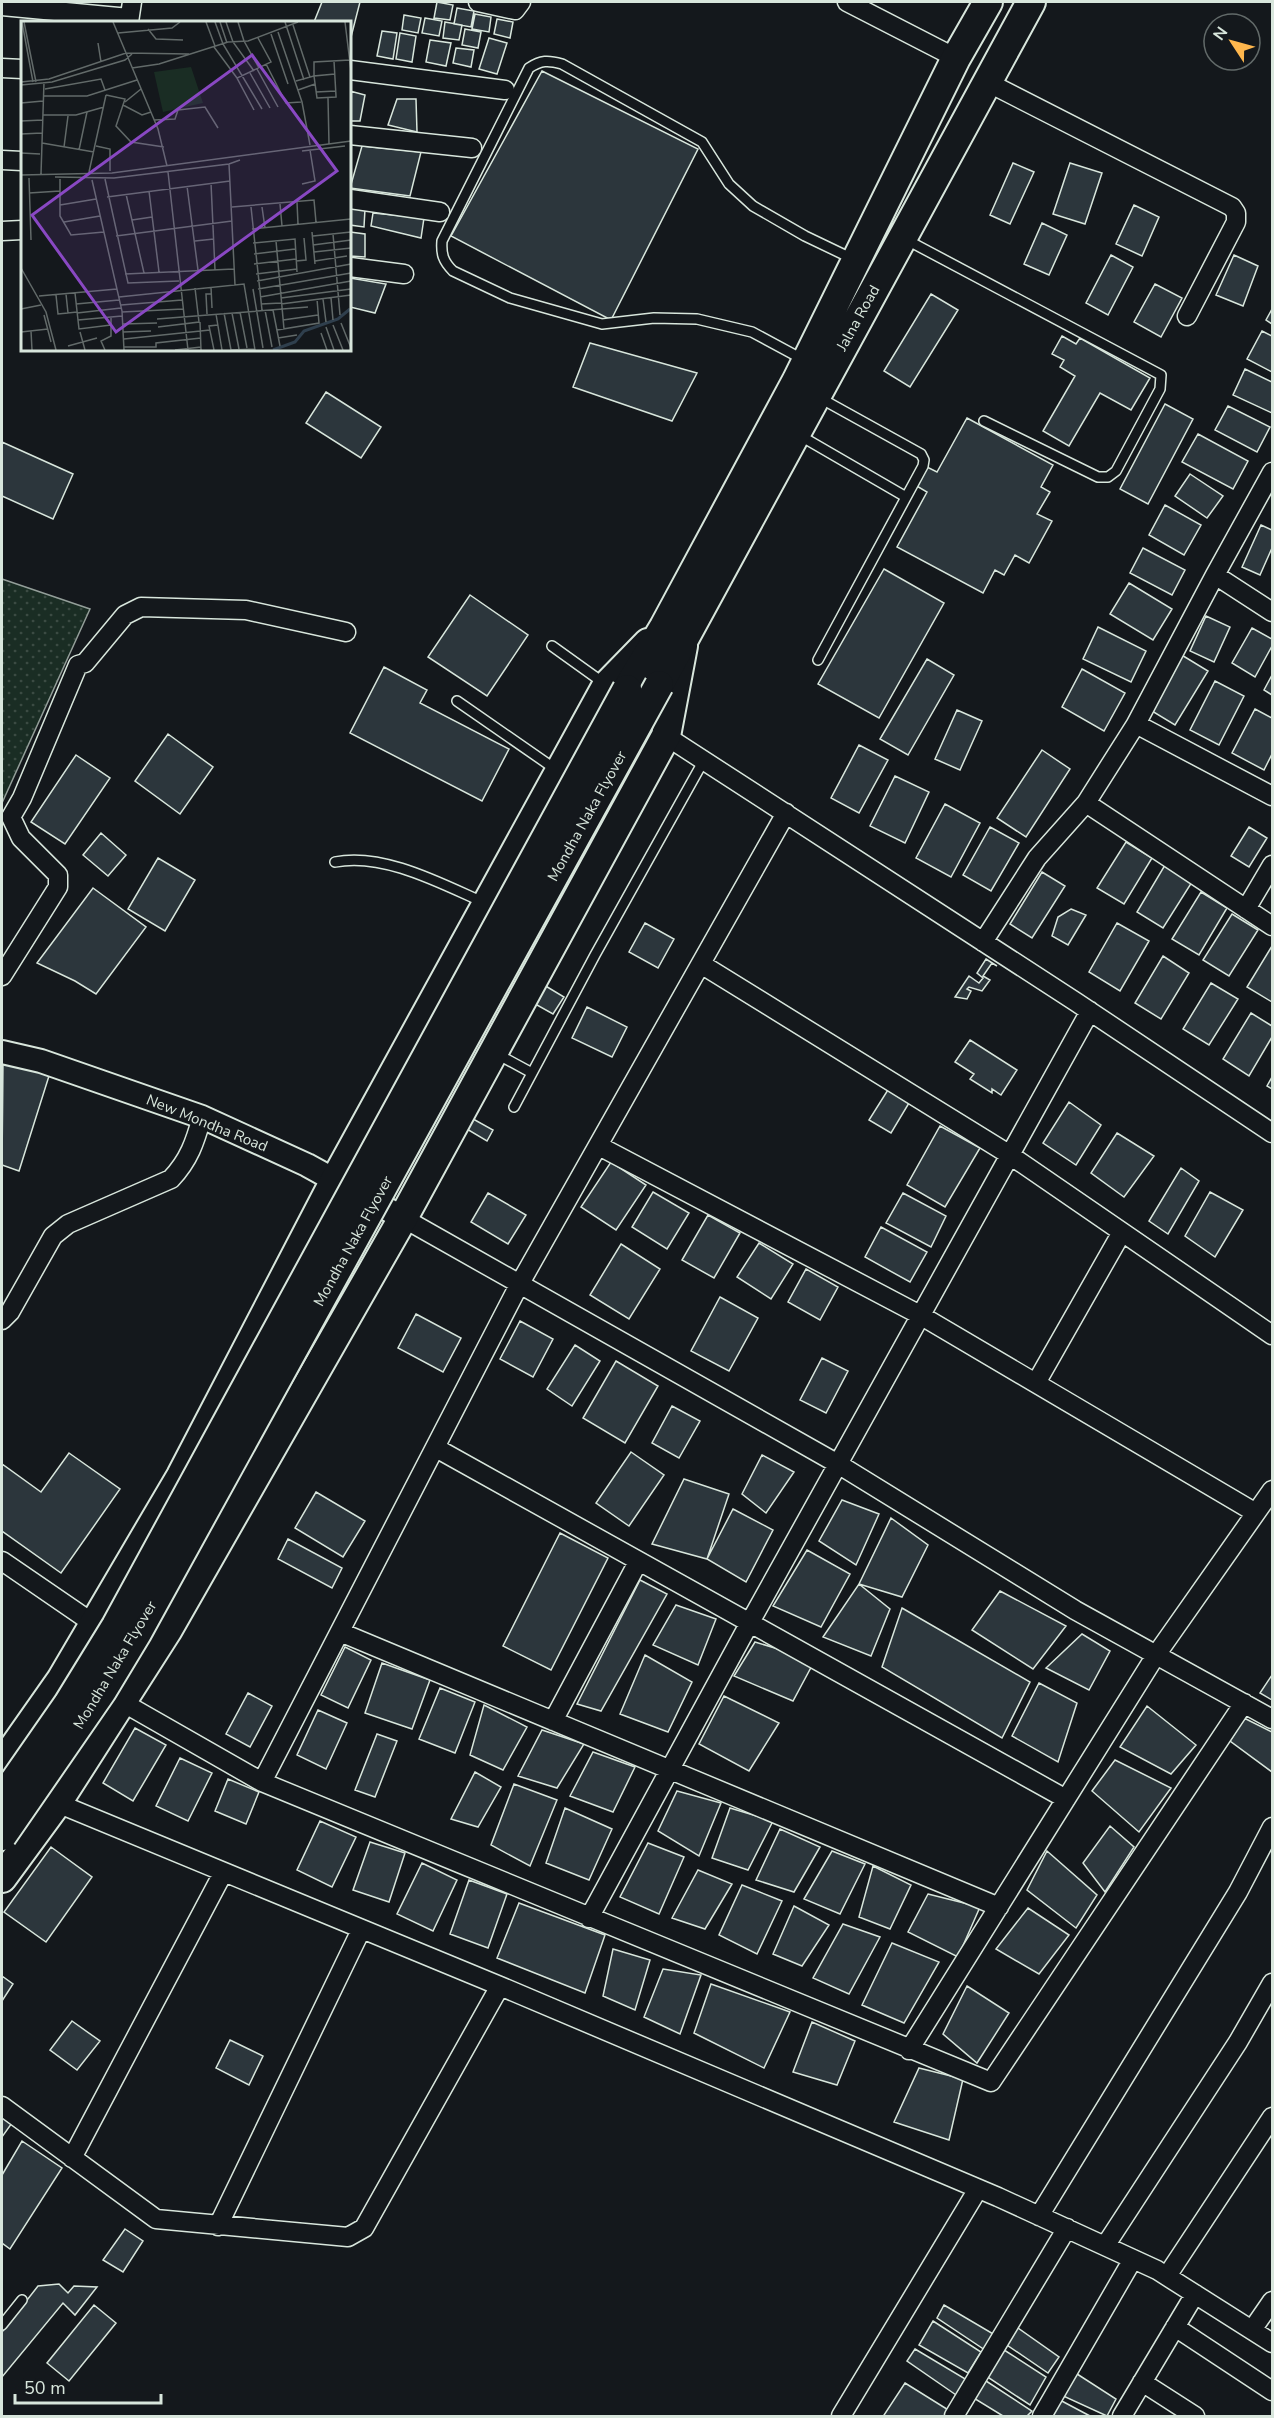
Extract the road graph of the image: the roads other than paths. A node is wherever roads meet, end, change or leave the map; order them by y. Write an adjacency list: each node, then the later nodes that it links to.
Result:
1 (478, 2): 2 (street)
2 (521, 2)
3 (848, 2): 8 (street)
4 (988, 2): 8 (main road, Jalna Road)
5 (1031, 2): 12 (main road, Jalna Road)
6 (2, 6): 7 (street)
7 (130, 14)
8 (956, 58): 23 (main road, Jalna Road)
9 (2, 68): 10 (street)
10 (21, 69)
11 (351, 70): 13 (street)
12 (987, 82): 22 (main road, Jalna Road); 26 (street)
13 (505, 90)
14 (351, 135): 15 (street)
15 (472, 148)
16 (2, 160): 17 (street)
17 (21, 161)
18 (351, 199): 19 (street)
19 (440, 212)
20 (21, 230): 21 (street)
21 (2, 231)
22 (903, 238): 28 (main road, Jalna Road); 29 (lane)
23 (856, 261): 27 (main road, Jalna Road); 27 (lane)
24 (351, 267): 25 (street)
25 (404, 274)
26 (1187, 316)
27 (806, 361): 35 (main road, Jalna Road)
28 (815, 396): 30 (main road, Jalna Road); 32 (lane)
29 (984, 421)
30 (795, 433): 32 (lane); 35 (main road, Jalna Road)
31 (1272, 472): 33 (street)
32 (906, 496): 38 (lane)
33 (1215, 575): 34 (street); 41 (street)
34 (1272, 612)
35 (674, 631): 39 (main road, Mondha Naka Flyover); 42 (main road); 94 (main road, Mondha Naka Flyover, bridge)
36 (346, 632): 55 (street)
37 (552, 646): 39 (lane)
38 (818, 660)
39 (617, 687): 44 (main road); 90 (main road, Mondha Naka Flyover, bridge)
40 (457, 701): 44 (lane)
41 (1136, 724): 45 (street); 46 (street)
42 (666, 735): 43 (street); 58 (main road)
43 (704, 760): 47 (street); 59 (lane)
44 (560, 772): 50 (main road)
45 (1272, 796)
46 (1086, 803): 51 (street); 53 (street)
47 (786, 813): 53 (street); 54 (street)
48 (335, 862): 50 (lane)
49 (1272, 865): 51 (street)
50 (487, 904): 65 (main road)
51 (1246, 909): 52 (street)
52 (1272, 926)
53 (983, 942): 56 (street)
54 (700, 964): 63 (street); 64 (street)
55 (2, 976)
56 (1090, 1011): 62 (street); 64 (street)
57 (2, 1052): 61 (street, New Mondha Road)
58 (494, 1053): 59 (lane); 66 (main road)
59 (532, 1073): 60 (lane)
60 (514, 1107)
61 (202, 1117): 65 (street, New Mondha Road); 70 (street)
62 (1272, 1134)
63 (599, 1146): 68 (street); 69 (street)
64 (1010, 1155): 67 (street); 69 (street)
65 (335, 1180): 66 (street, New Mondha Road); 79 (main road)
66 (403, 1218): 68 (street); 83 (main road)
67 (1122, 1232): 71 (street); 72 (street)
68 (519, 1285): 73 (street); 74 (street)
69 (920, 1315): 72 (street); 74 (street)
70 (2, 1320)
71 (1272, 1335)
72 (1036, 1383): 76 (street)
73 (436, 1448): 78 (street); 81 (street)
74 (838, 1464): 80 (street); 82 (street)
75 (1272, 1490): 76 (street)
76 (1256, 1513): 82 (street)
77 (2, 1561): 79 (street)
78 (638, 1562): 80 (street); 86 (street)
79 (94, 1624): 87 (main road)
80 (749, 1624): 88 (street); 91 (street)
81 (340, 1632): 86 (street); 89 (street)
82 (1156, 1655): 84 (street); 91 (street)
83 (122, 1702): 89 (street); 92 (main road)
84 (1244, 1703): 85 (street); 102 (street)
85 (1272, 1719)
86 (554, 1721): 88 (street)
87 (2, 1764)
88 (670, 1769): 97 (street); 98 (street)
89 (262, 1782): 98 (street)
90 (2, 1799)
91 (1066, 1799): 97 (street)
92 (57, 1803): 95 (street); 96 (main road)
93 (1272, 1827): 107 (street)
94 (2, 1836)
95 (223, 1873): 99 (street); 105 (street)
96 (2, 1878)
97 (999, 1907): 102 (street)
98 (589, 1918): 102 (street)
99 (362, 1930): 101 (street); 108 (street)
100 (1272, 1983): 110 (street)
101 (500, 1986): 106 (street); 108 (street)
102 (909, 2050)
103 (2, 2106): 105 (street)
104 (1272, 2117): 112 (street)
105 (72, 2158): 108 (street)
106 (978, 2189): 107 (street); 122 (street)
107 (1040, 2216): 109 (street)
108 (218, 2226)
109 (1067, 2229): 110 (street); 123 (street)
110 (1105, 2246): 111 (street)
111 (1133, 2259): 112 (street); 124 (street)
112 (1167, 2277): 113 (street)
113 (1195, 2294): 117 (street); 118 (street)
114 (22, 2300): 116 (lane)
115 (1272, 2301): 118 (street)
116 (2, 2325)
117 (1175, 2327): 120 (street); 121 (street)
118 (1252, 2330): 119 (street)
119 (1272, 2343)
120 (1142, 2382): 125 (street); 126 (street)
121 (1272, 2391)
122 (841, 2416)
123 (954, 2416)
124 (1042, 2416)
125 (1122, 2416)
126 (1195, 2416)

